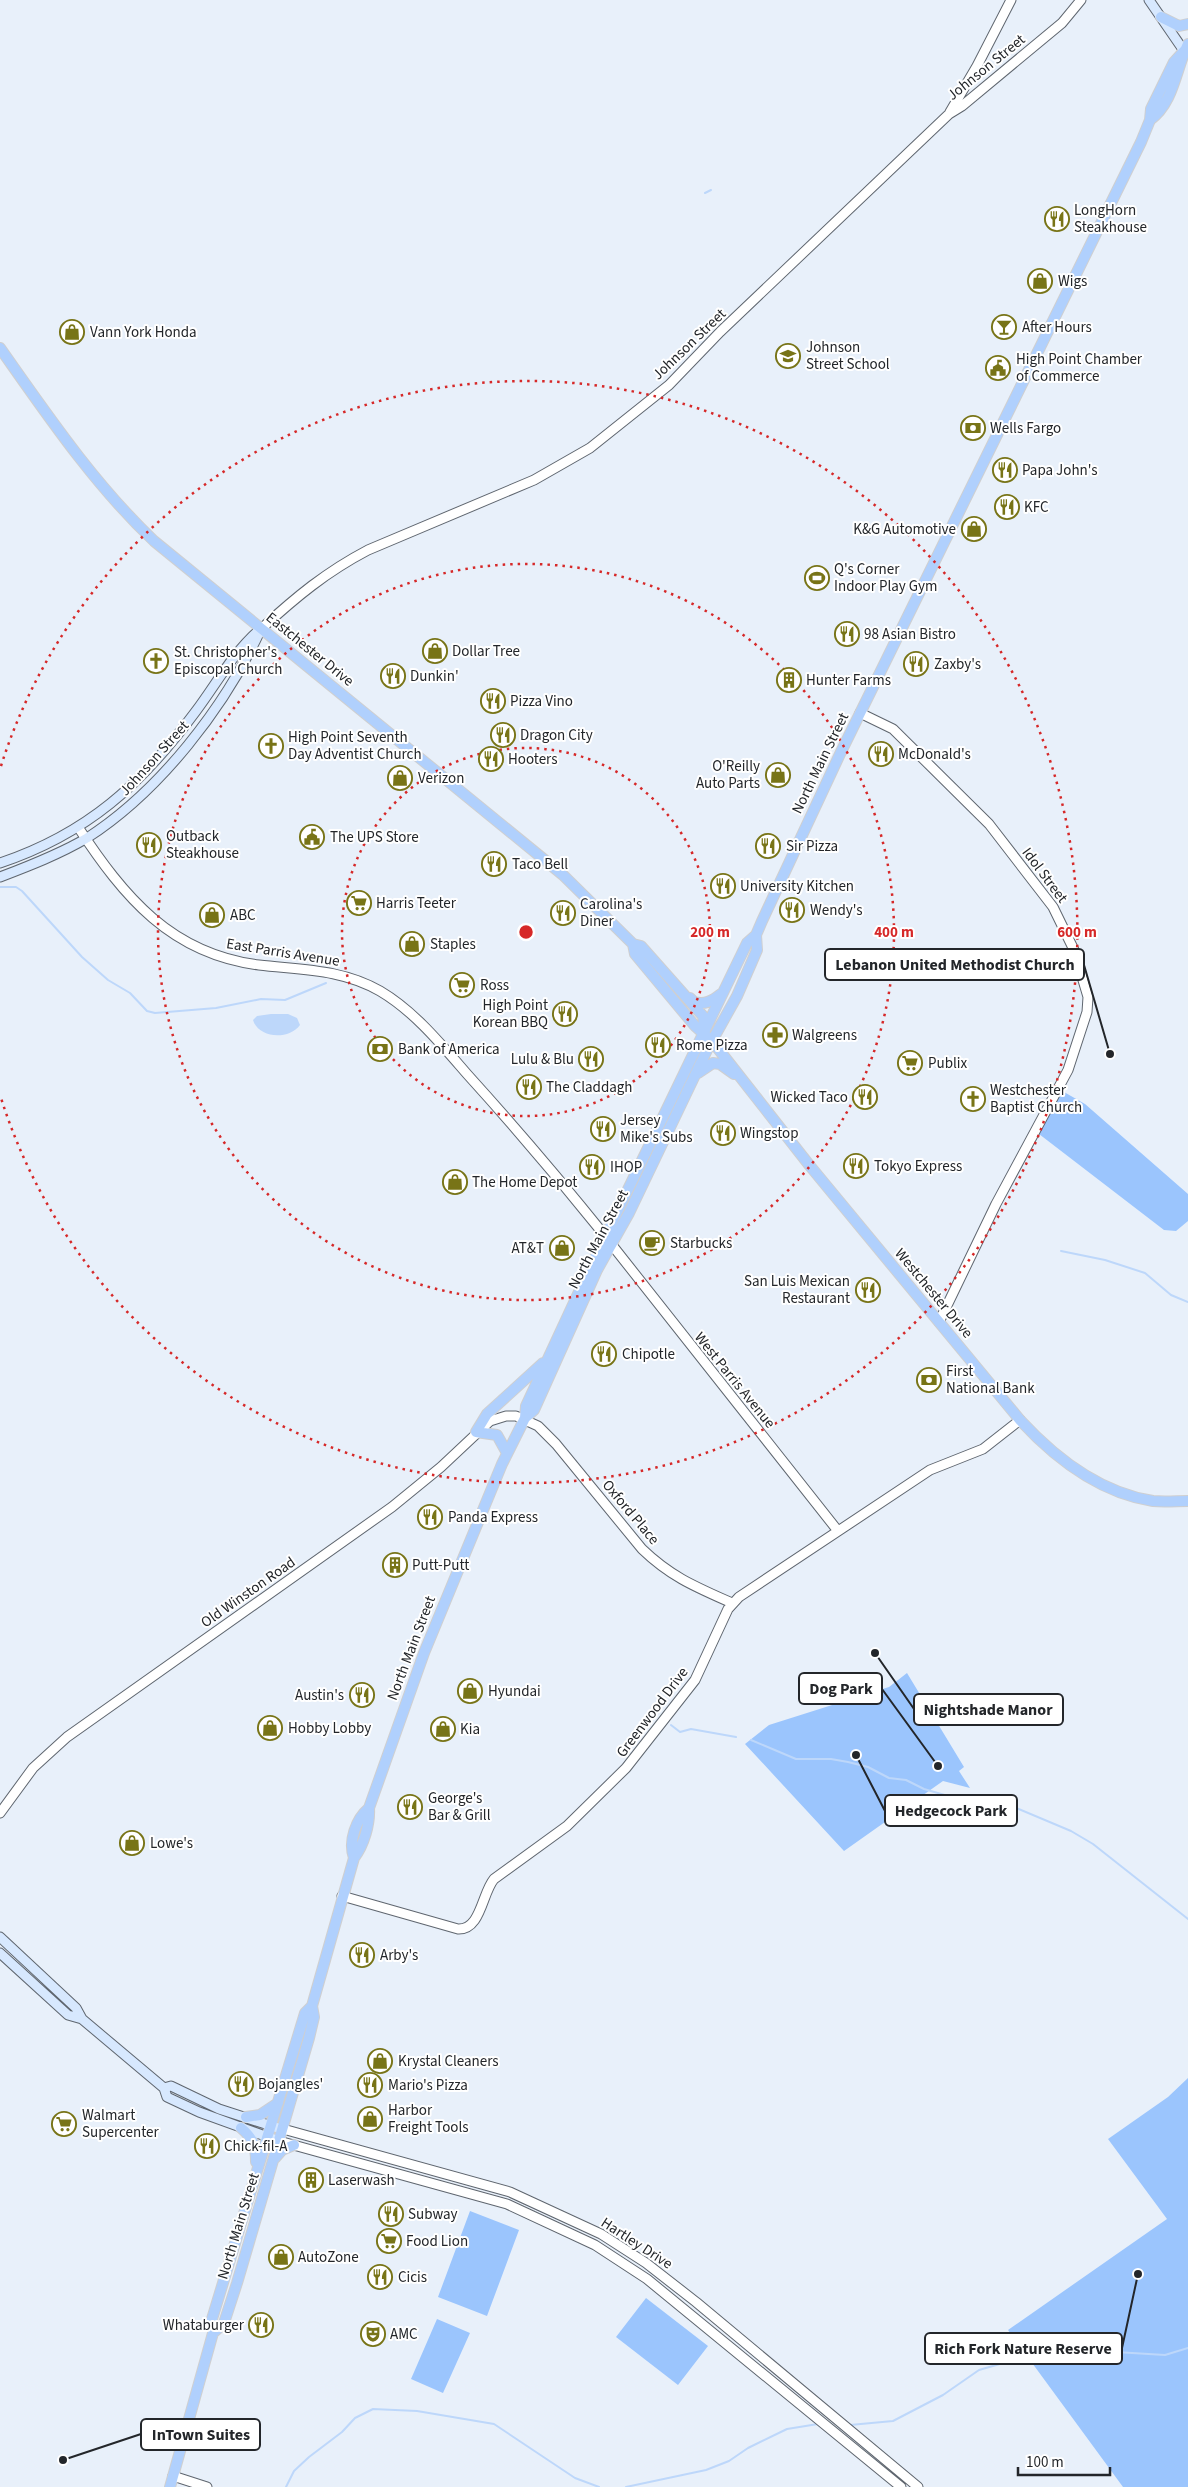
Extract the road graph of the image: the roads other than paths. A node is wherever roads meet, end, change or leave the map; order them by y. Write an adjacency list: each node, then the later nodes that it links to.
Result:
1 (1011, 0): 7 (street)
2 (1081, 0): 10 (street, Johnson Street)
3 (1149, 0): 4 (main road)
4 (1161, 17): 5 (main road); 6 (main road)
5 (1188, 24)
6 (1187, 50): 9 (main road, North Main Street); 12 (main road, North Main Street)
7 (977, 66): 10 (street); 11 (street)
8 (1188, 74): 9 (main road)
9 (1176, 78): 12 (main road, North Main Street)
10 (980, 90): 11 (street, Johnson Street)
11 (949, 114): 14 (street, Johnson Street)
12 (1150, 120): 15 (main road, North Main Street)
13 (0, 348): 14 (main road, Eastchester Drive)
14 (261, 629): 16 (main road, Johnson Street); 17 (main road, Johnson Street); 21 (main road, Eastchester Drive)
15 (860, 713): 20 (main road, North Main Street); 29 (street, Idol Street)
16 (78, 826): 17 (street, East Parris Avenue); 18 (main road, Johnson Street)
17 (86, 838): 19 (main road, Johnson Street); 28 (street, East Parris Avenue)
18 (0, 863)
19 (0, 877)
20 (756, 935): 23 (main road, North Main Street); 25 (main road, North Main Street)
21 (633, 944): 22 (main road, Eastchester Drive); 24 (main road, Eastchester Drive)
22 (677, 986): 23 (main road); 24 (main road, Eastchester Drive)
23 (724, 992): 24 (main road, North Main Street)
24 (705, 1032): 25 (main road, Westchester Drive); 28 (main road, North Main Street)
25 (712, 1041): 26 (main road, North Main Street); 27 (main road, Westchester Drive)
26 (695, 1075): 27 (main road); 28 (main road, North Main Street)
27 (753, 1091): 29 (main road, Westchester Drive)
28 (609, 1241): 30 (main road, North Main Street); 31 (main road, North Main Street); 36 (street, West Parris Avenue)
29 (939, 1322): 32 (main road, Westchester Drive)
30 (549, 1357): 31 (main road, North Main Street); 33 (main road)
31 (524, 1418): 33 (street, Old Winston Road); 34 (main road, North Main Street); 37 (street, Oxford Place)
32 (1020, 1420): 35 (main road, Westchester Drive); 36 (street)
33 (476, 1432): 34 (main road); 39 (street, Old Winston Road)
34 (507, 1453): 38 (main road, North Main Street)
35 (1188, 1501)
36 (838, 1531): 37 (street)
37 (732, 1603): 43 (street, Greenwood Drive)
38 (369, 1808): 40 (main road); 41 (main road, North Main Street)
39 (0, 1813)
40 (360, 1815): 41 (main road); 42 (main road, North Main Street)
41 (368, 1825): 42 (main road, North Main Street)
42 (354, 1852): 43 (main road, North Main Street)
43 (342, 1896): 46 (main road, North Main Street)
44 (0, 1936): 47 (main road)
45 (0, 1953): 47 (main road)
46 (312, 2006): 48 (main road, North Main Street); 49 (main road, North Main Street)
47 (82, 2019): 50 (main road)
48 (300, 2028): 49 (main road); 51 (main road, North Main Street)
49 (309, 2038): 55 (main road, North Main Street)
50 (164, 2088): 52 (main road); 54 (main road)
51 (279, 2102): 52 (main road); 53 (main road, North Main Street)
52 (246, 2117): 53 (main road)
53 (271, 2126): 55 (main road); 56 (main road, North Main Street)
54 (241, 2128): 56 (main road); 60 (main road)
55 (283, 2130): 57 (main road, North Main Street); 66 (street, Hartley Drive)
56 (267, 2137): 57 (main road); 60 (main road, North Main Street)
57 (279, 2141): 58 (street, Hartley Drive); 59 (main road, North Main Street)
58 (294, 2145): 59 (main road); 65 (street, Hartley Drive)
59 (274, 2159): 61 (main road, North Main Street)
60 (256, 2171): 61 (main road, North Main Street)
61 (213, 2333): 62 (main road, North Main Street)
62 (173, 2476): 63 (main road, North Main Street); 64 (street)
63 (170, 2487)
64 (207, 2487)
65 (901, 2487)
66 (918, 2487)

